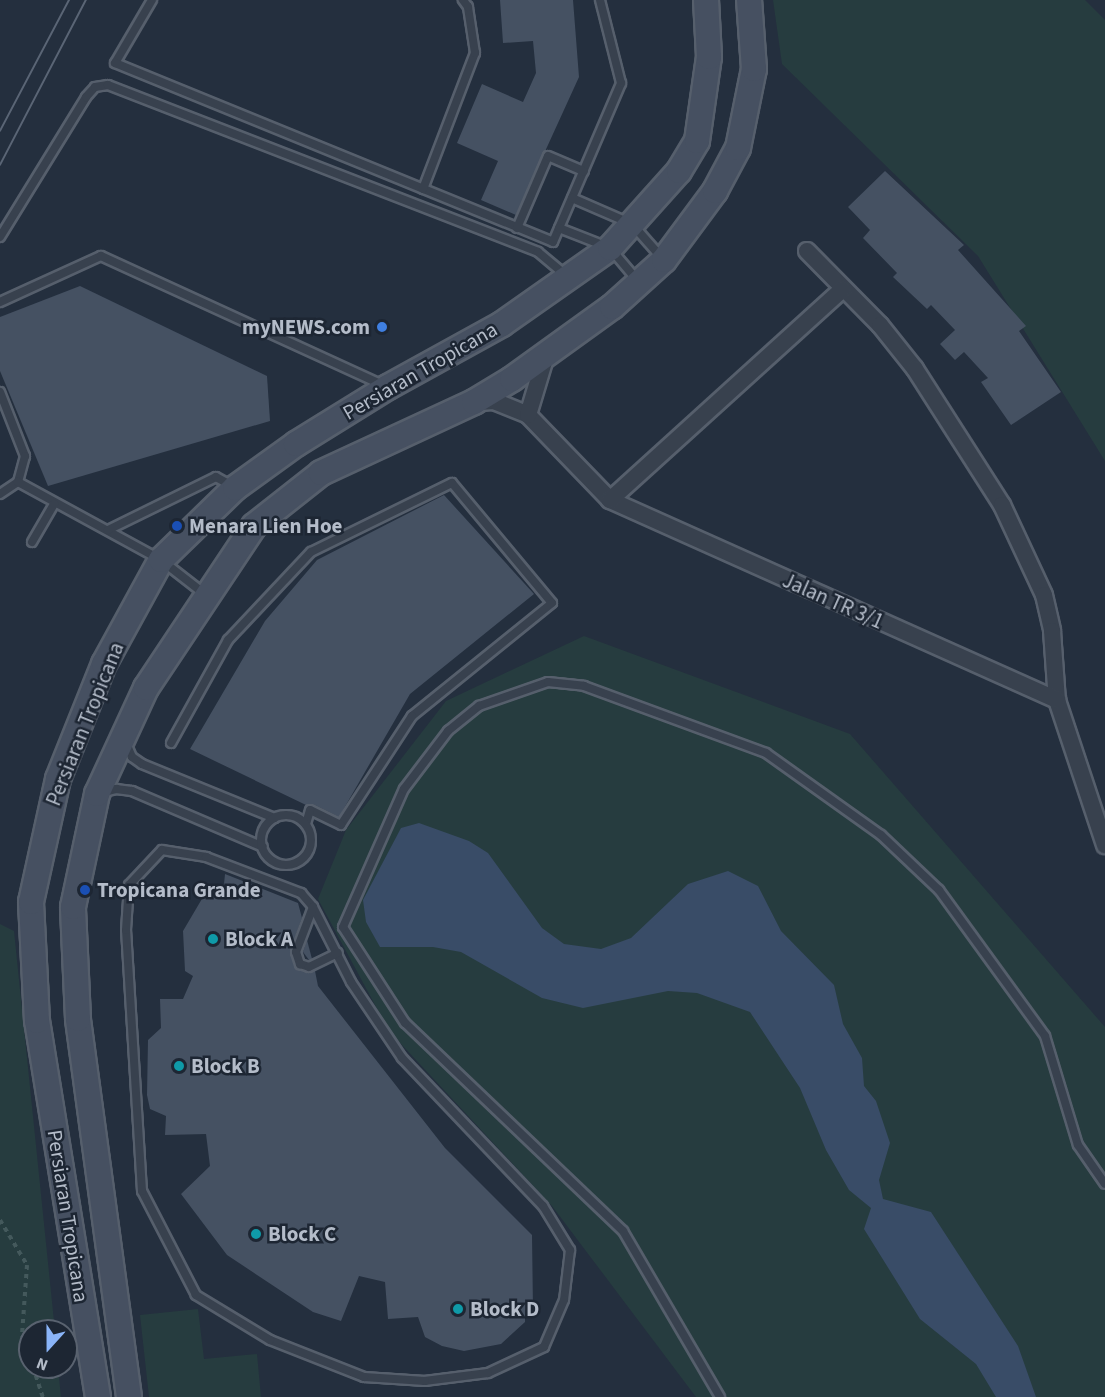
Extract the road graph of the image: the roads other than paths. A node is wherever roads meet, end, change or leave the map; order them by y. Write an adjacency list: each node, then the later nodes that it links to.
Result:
1 (153, 0): 7 (lane)
2 (463, 0): 7 (lane)
3 (600, 0): 6 (lane)
4 (706, 0): 9 (main road, Persiaran Tropicana)
5 (749, 0): 15 (main road, Persiaran Tropicana)
6 (584, 171): 8 (lane); 10 (lane)
7 (423, 189): 10 (lane)
8 (572, 198): 9 (lane); 11 (lane)
9 (632, 224): 13 (main road, Persiaran Tropicana); 15 (lane)
10 (517, 228): 11 (lane)
11 (559, 228): 13 (lane)
12 (0, 237): 16 (lane)
13 (610, 248): 16 (main road, Persiaran Tropicana); 17 (lane)
14 (807, 251): 18 (street)
15 (664, 260): 17 (main road, Persiaran Tropicana)
16 (571, 279): 21 (main road, Persiaran Tropicana)
17 (640, 283): 20 (main road, Persiaran Tropicana)
18 (843, 289): 28 (street); 34 (street)
19 (0, 302): 21 (lane)
20 (548, 352): 23 (main road, Persiaran Tropicana); 24 (street)
21 (388, 387): 26 (main road, Persiaran Tropicana)
22 (0, 392): 25 (lane)
23 (474, 402): 24 (street); 33 (main road, Persiaran Tropicana)
24 (528, 415): 28 (street, Jalan TR 3/1)
25 (18, 482): 27 (lane); 29 (lane)
26 (235, 488): 30 (lane); 32 (main road, Persiaran Tropicana)
27 (0, 494)
28 (610, 500): 34 (street, Jalan TR 3/1)
29 (54, 504): 30 (lane); 31 (lane)
30 (108, 530): 32 (lane)
31 (32, 542)
32 (161, 560): 33 (lane); 47 (main road, Persiaran Tropicana)
33 (206, 596): 35 (main road, Persiaran Tropicana)
34 (1057, 700): 40 (street)
35 (123, 737): 37 (main road, Persiaran Tropicana); 38 (lane)
36 (171, 743): 39 (lane)
37 (97, 794): 41 (lane); 48 (main road, Persiaran Tropicana)
38 (274, 818): 39 (lane); 41 (lane)
39 (306, 824): 42 (lane)
40 (1105, 845)
41 (263, 847): 42 (lane)
42 (281, 864): 43 (lane)
43 (276, 881): 44 (lane); 45 (lane)
44 (313, 908): 45 (lane); 45 (lane)
45 (338, 953)
46 (1105, 1184): 49 (lane)
47 (98, 1397)
48 (129, 1397)
49 (720, 1397)

